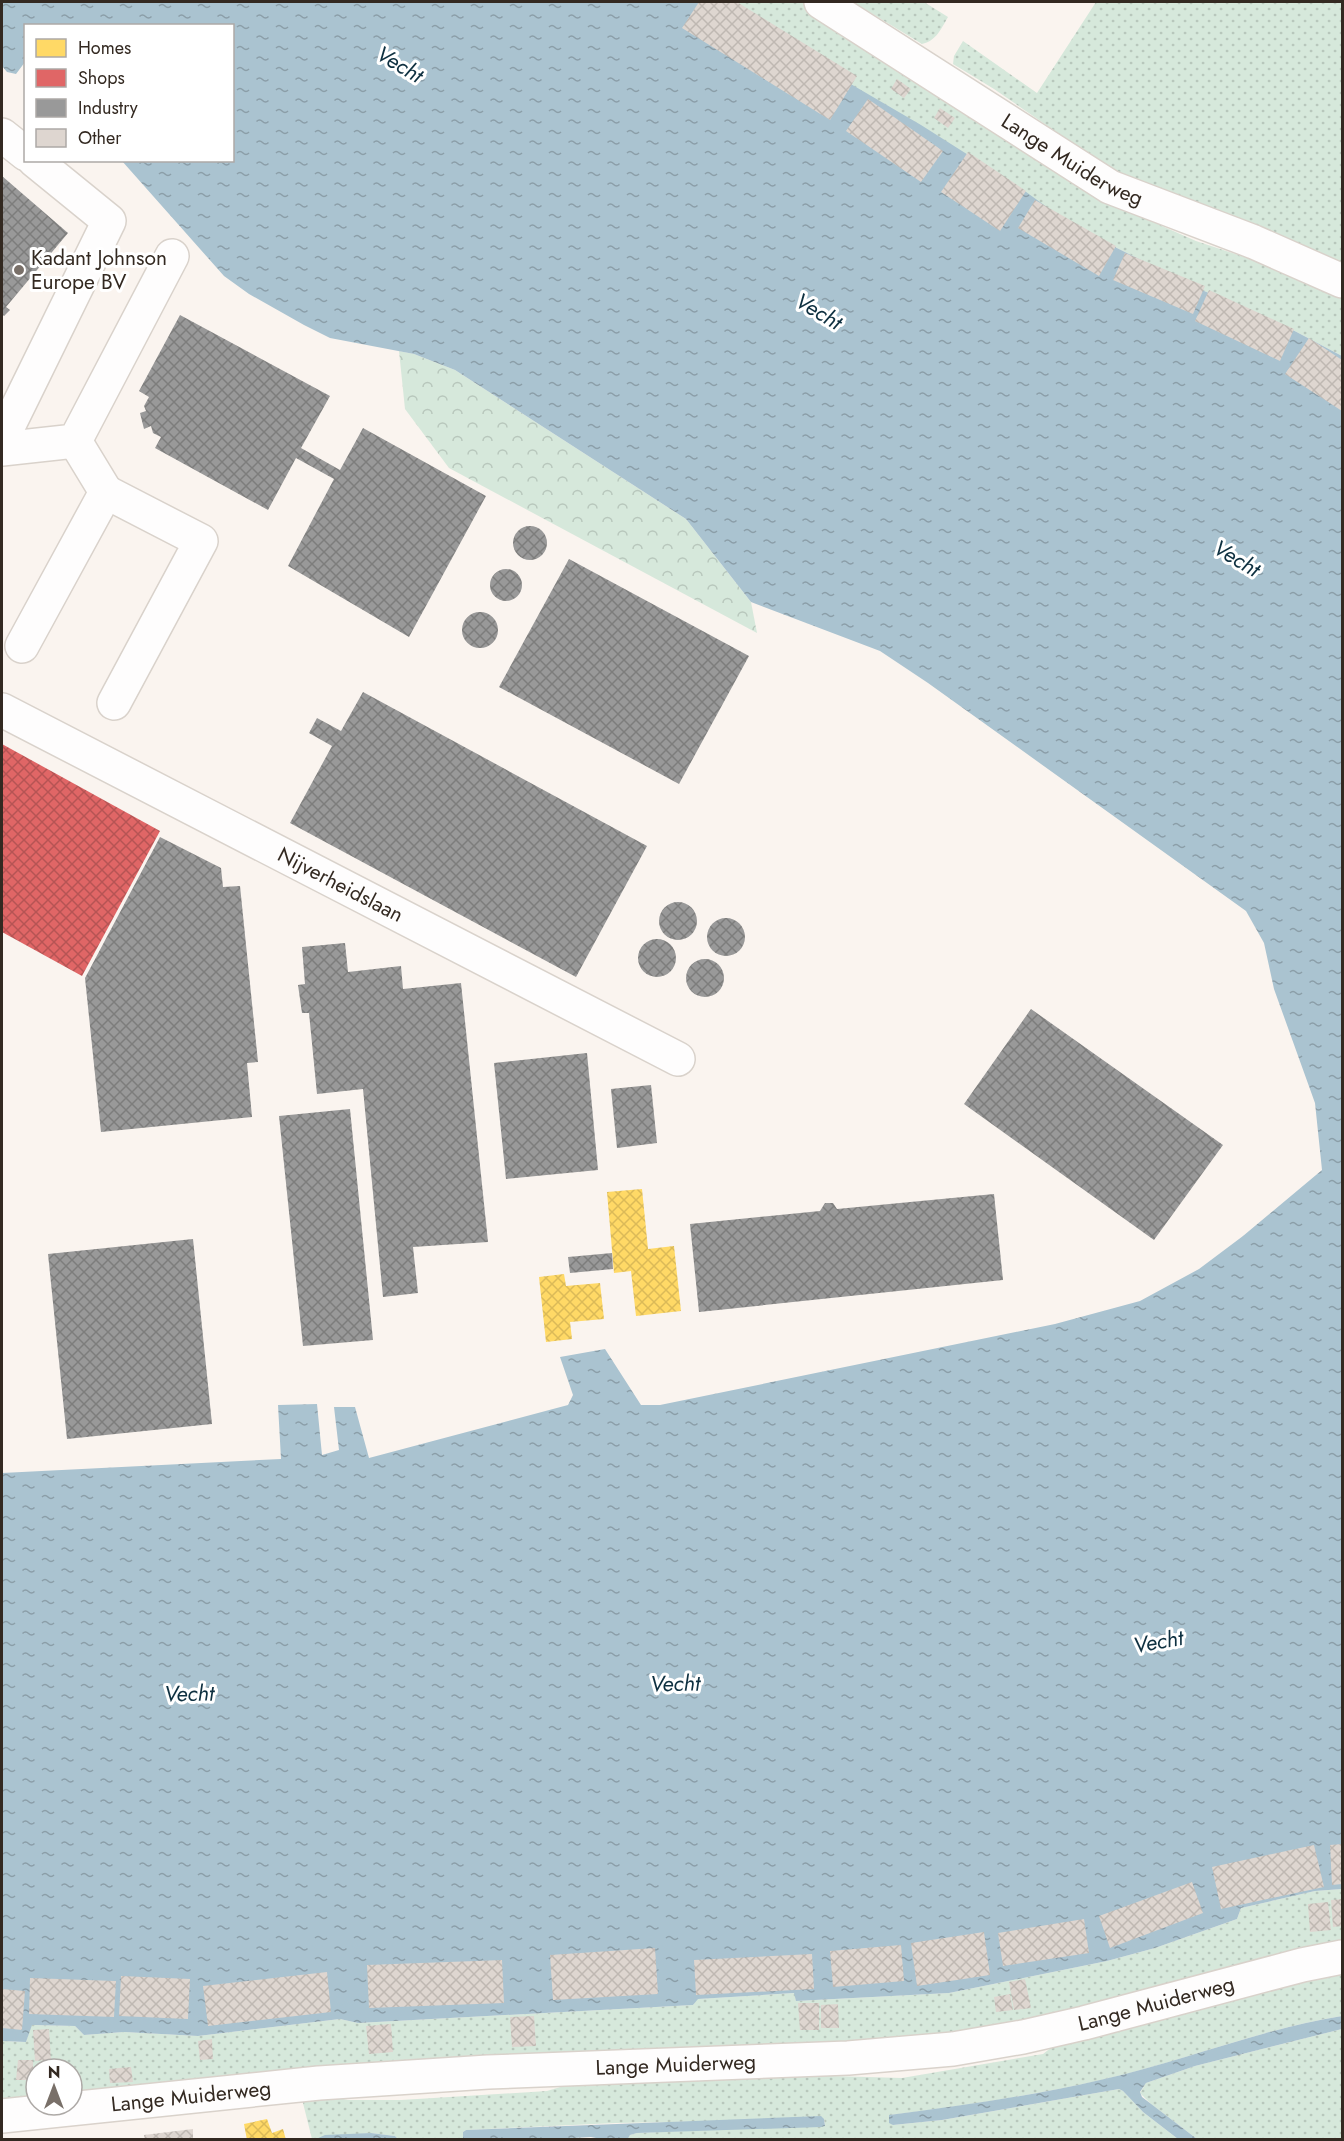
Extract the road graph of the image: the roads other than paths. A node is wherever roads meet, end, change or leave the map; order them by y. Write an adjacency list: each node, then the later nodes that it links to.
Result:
1 (821, 2): 6 (street, Lange Muiderweg)
2 (2, 135): 3 (street)
3 (24, 152)
4 (36, 162): 7 (street)
5 (172, 256): 8 (street)
6 (1342, 280)
7 (2, 439)
8 (75, 441): 9 (street); 10 (street)
9 (2, 449)
10 (106, 492): 11 (street); 12 (street)
11 (22, 646)
12 (114, 703)
13 (2, 710): 14 (street, Nijverheidslaan)
14 (678, 1059)
15 (1342, 1957): 16 (street, Lange Muiderweg)
16 (2, 2116)

